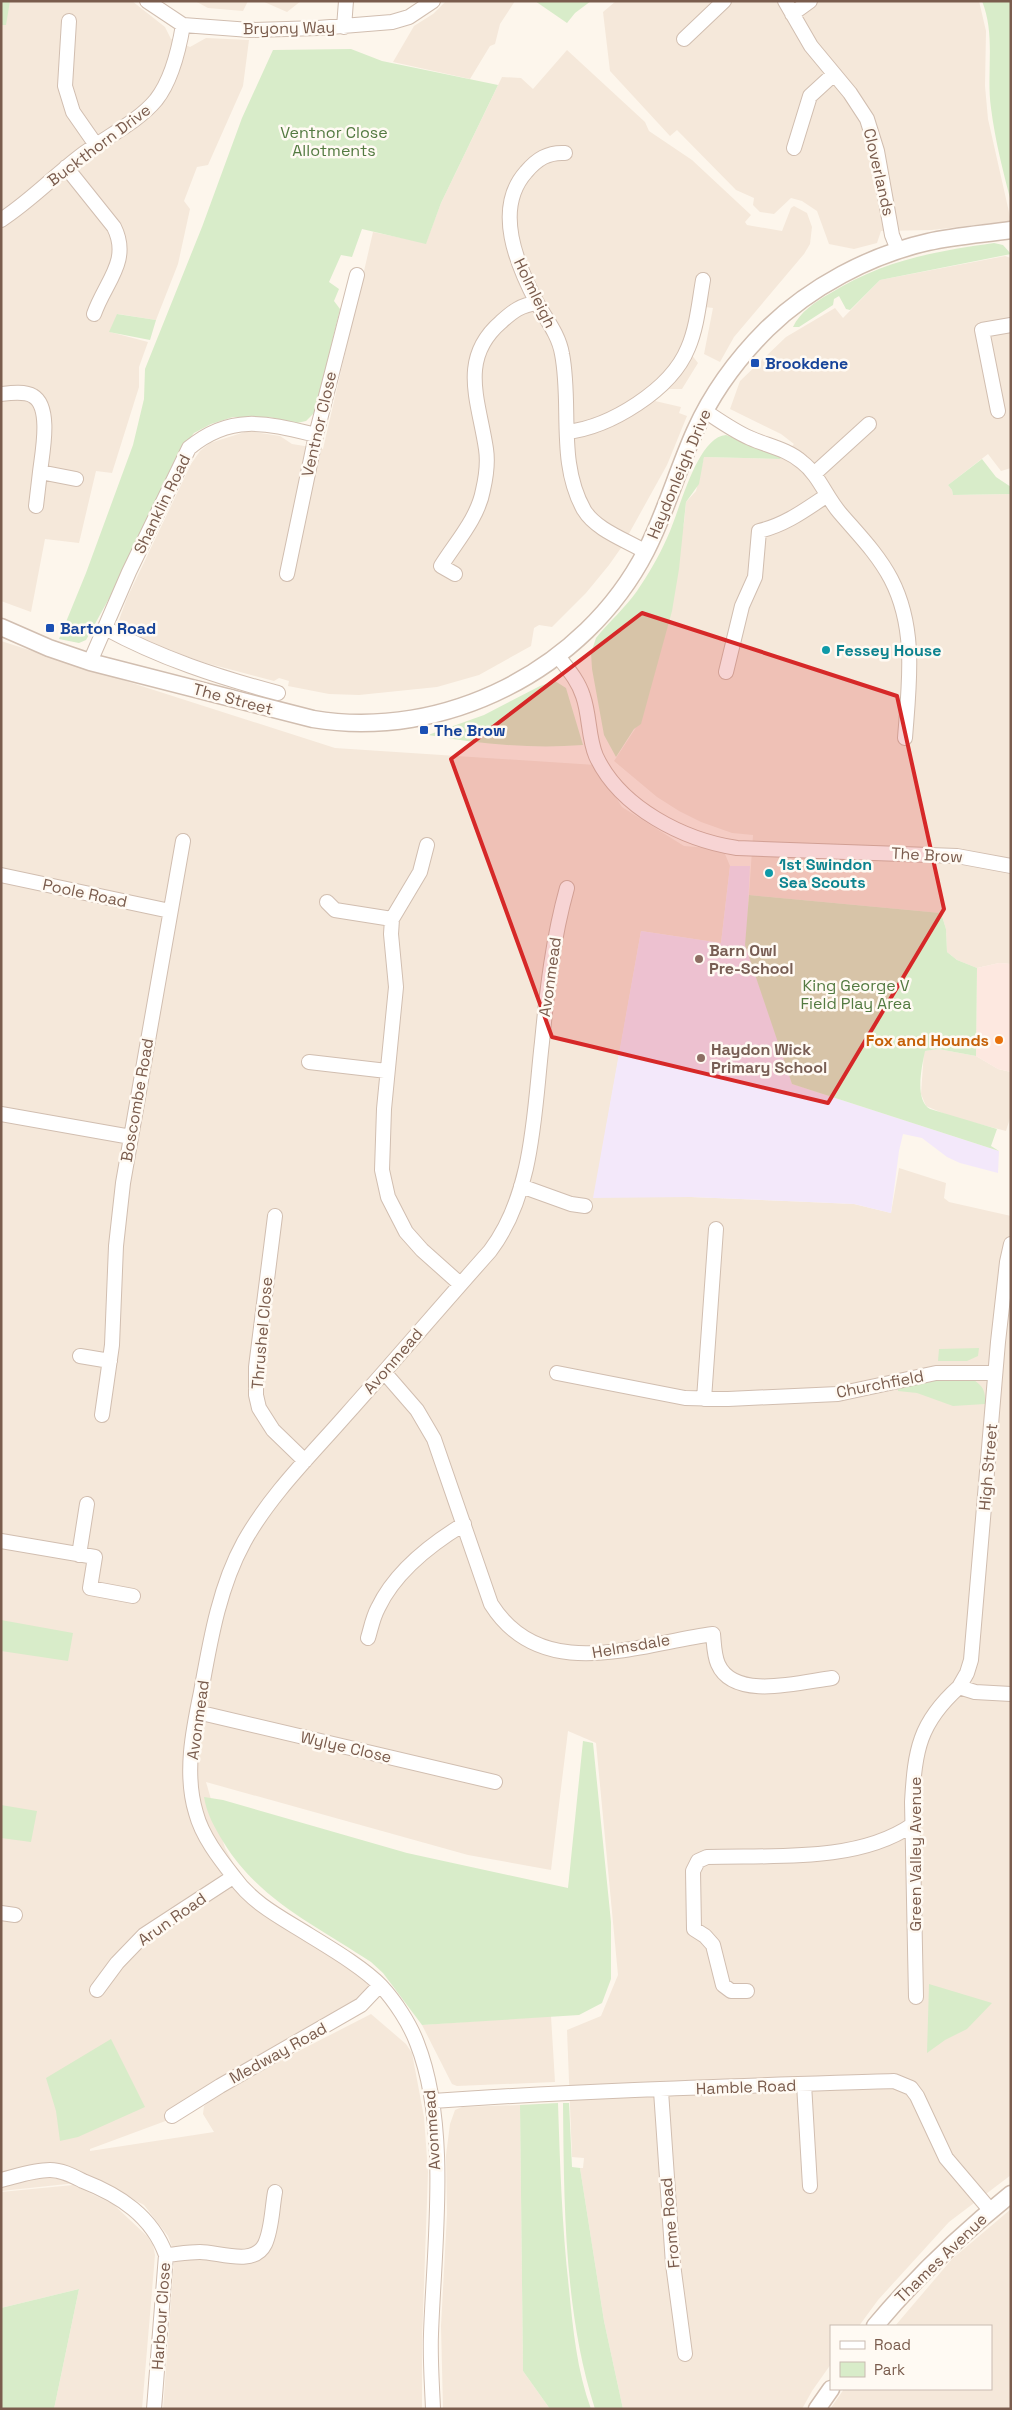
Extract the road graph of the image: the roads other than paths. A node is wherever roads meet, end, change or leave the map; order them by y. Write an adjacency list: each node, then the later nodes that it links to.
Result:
1 (147, 1): 8 (street, Bryony Way)
2 (346, 1): 9 (street)
3 (433, 1): 9 (street, Bryony Way)
4 (724, 1): 10 (street)
5 (810, 1): 6 (street, Cloverlands)
6 (788, 7): 11 (street, Cloverlands)
7 (69, 21): 12 (street)
8 (183, 25): 9 (street, Bryony Way); 12 (street, Buckthorn Drive)
9 (344, 26)
10 (684, 39)
11 (834, 74): 13 (street); 18 (street, Cloverlands)
12 (96, 145): 15 (street, Buckthorn Drive)
13 (794, 148)
14 (565, 153): 21 (street, Holmleigh)
15 (66, 167): 16 (street, Buckthorn Drive); 22 (street)
16 (1, 220)
17 (1011, 230): 18 (street, Haydonleigh Drive)
18 (898, 250): 25 (street, Haydonleigh Drive)
19 (357, 275): 29 (street, Ventnor Close)
20 (703, 280): 28 (street)
21 (537, 302): 28 (street, Holmleigh); 37 (street)
22 (94, 314)
23 (1011, 325): 26 (street)
24 (1, 394): 30 (street)
25 (705, 411): 31 (street); 35 (street, Haydonleigh Drive)
26 (998, 411)
27 (869, 424): 31 (street)
28 (566, 432): 35 (street, Holmleigh)
29 (316, 435): 36 (street, Ventnor Close); 39 (street, Shanklin Road)
30 (40, 472): 32 (street); 34 (street)
31 (814, 474): 33 (street)
32 (76, 480)
33 (826, 496): 42 (street); 45 (street)
34 (36, 506)
35 (646, 552): 40 (street, Haydonleigh Drive)
36 (287, 574)
37 (455, 574)
38 (1, 628): 41 (street, The Street)
39 (105, 628): 41 (street, Shanklin Road); 43 (street)
40 (557, 655): 44 (street, Haydonleigh Drive); 48 (street, The Brow)
41 (90, 662): 44 (street, The Street)
42 (726, 672)
43 (278, 693)
44 (471, 703)
45 (905, 738)
46 (183, 841): 52 (street, Boscombe Road)
47 (427, 845): 53 (street)
48 (1011, 866)
49 (1, 875): 52 (street, Poole Road)
50 (567, 888): 58 (street, Avonmead)
51 (326, 902): 53 (street)
52 (170, 910): 57 (street, Boscombe Road)
53 (392, 919): 55 (street)
54 (309, 1062): 55 (street)
55 (387, 1071): 63 (street)
56 (1, 1114): 57 (street)
57 (131, 1137): 65 (street, Boscombe Road)
58 (521, 1186): 59 (street); 63 (street, Avonmead)
59 (585, 1206)
60 (275, 1216): 71 (street, Thrushel Close)
61 (716, 1229): 69 (street)
62 (1011, 1244): 67 (street, High Street)
63 (459, 1283): 66 (street, Avonmead)
64 (80, 1356): 65 (street)
65 (110, 1361): 70 (street, Boscombe Road)
66 (384, 1372): 71 (street, Avonmead); 73 (street, Helmsdale)
67 (995, 1373): 69 (street, Churchfield); 79 (street, High Street)
68 (556, 1374): 69 (street, Churchfield)
69 (704, 1399)
70 (102, 1415)
71 (305, 1461): 81 (street, Avonmead)
72 (87, 1504): 75 (street)
73 (464, 1524): 77 (street); 78 (street, Helmsdale)
74 (1, 1542): 75 (street)
75 (79, 1555): 76 (street)
76 (133, 1596)
77 (368, 1638)
78 (832, 1678)
79 (959, 1687): 80 (street); 83 (street, Green Valley Avenue)
80 (1011, 1694)
81 (197, 1712): 82 (street, Wylye Close); 84 (street, Avonmead)
82 (495, 1782)
83 (912, 1825): 87 (street); 88 (street, Green Valley Avenue)
84 (234, 1877): 85 (street, Avonmead); 86 (street, Arun Road)
85 (380, 1986): 91 (street, Avonmead); 92 (street, Medway Road)
86 (97, 1990)
87 (747, 1991)
88 (916, 1997)
89 (804, 2084): 90 (street, Hamble Road); 94 (street); 97 (street, Hamble Road)
90 (661, 2091): 91 (street, Hamble Road); 100 (street, Frome Road)
91 (433, 2101): 103 (street, Avonmead)
92 (172, 2116)
93 (1, 2180): 98 (street, Harbour Close)
94 (810, 2186)
95 (275, 2192): 98 (street)
96 (1011, 2194): 97 (street, Thames Avenue)
97 (991, 2211): 99 (street, Thames Avenue)
98 (166, 2255): 102 (street, Harbour Close)
99 (876, 2325)
100 (685, 2354)
101 (830, 2390): 104 (street)
102 (154, 2409)
103 (433, 2409)
104 (817, 2409)

